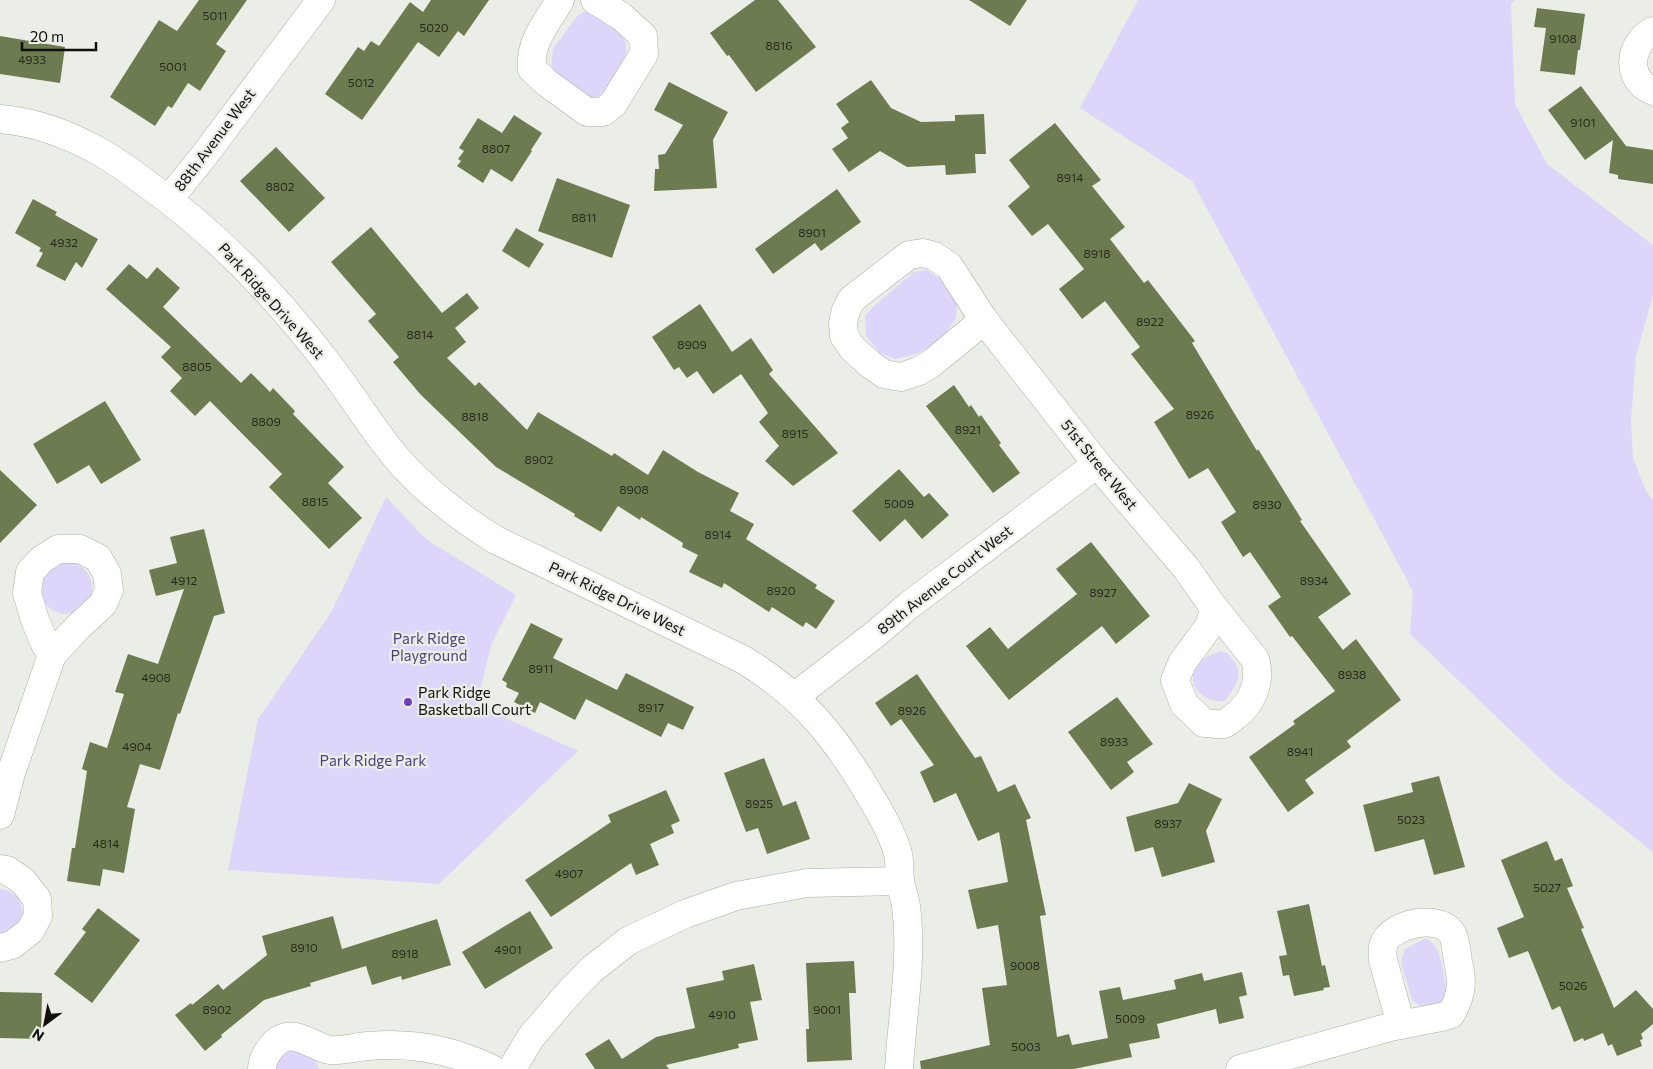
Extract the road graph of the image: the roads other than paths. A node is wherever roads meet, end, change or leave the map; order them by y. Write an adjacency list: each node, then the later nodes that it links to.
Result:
1 (320, 0): 7 (street, 88th Avenue West)
2 (560, 0): 3 (street)
3 (595, 0)
4 (1653, 31): 5 (street)
5 (1653, 91)
6 (0, 119): 7 (street, 88th Avenue West)
7 (169, 200): 12 (street, Park Ridge Drive West)
8 (984, 320): 8 (street, 51st Street West); 9 (street, 51st Street West)
9 (1097, 464): 10 (street, 51st Street West); 12 (street, 89th Avenue Court West)
10 (1215, 609)
11 (52, 655): 13 (street)
12 (794, 697): 16 (street, Park Ridge Drive West)
13 (6, 771): 14 (street)
14 (0, 815)
15 (0, 869): 17 (street)
16 (900, 881): 22 (street); 23 (street, Park Ridge Drive West)
17 (0, 948)
18 (1401, 1025): 24 (street)
19 (340, 1059): 20 (street); 21 (street)
20 (262, 1069)
21 (492, 1069)
22 (512, 1069)
23 (899, 1069)
24 (1240, 1069)

